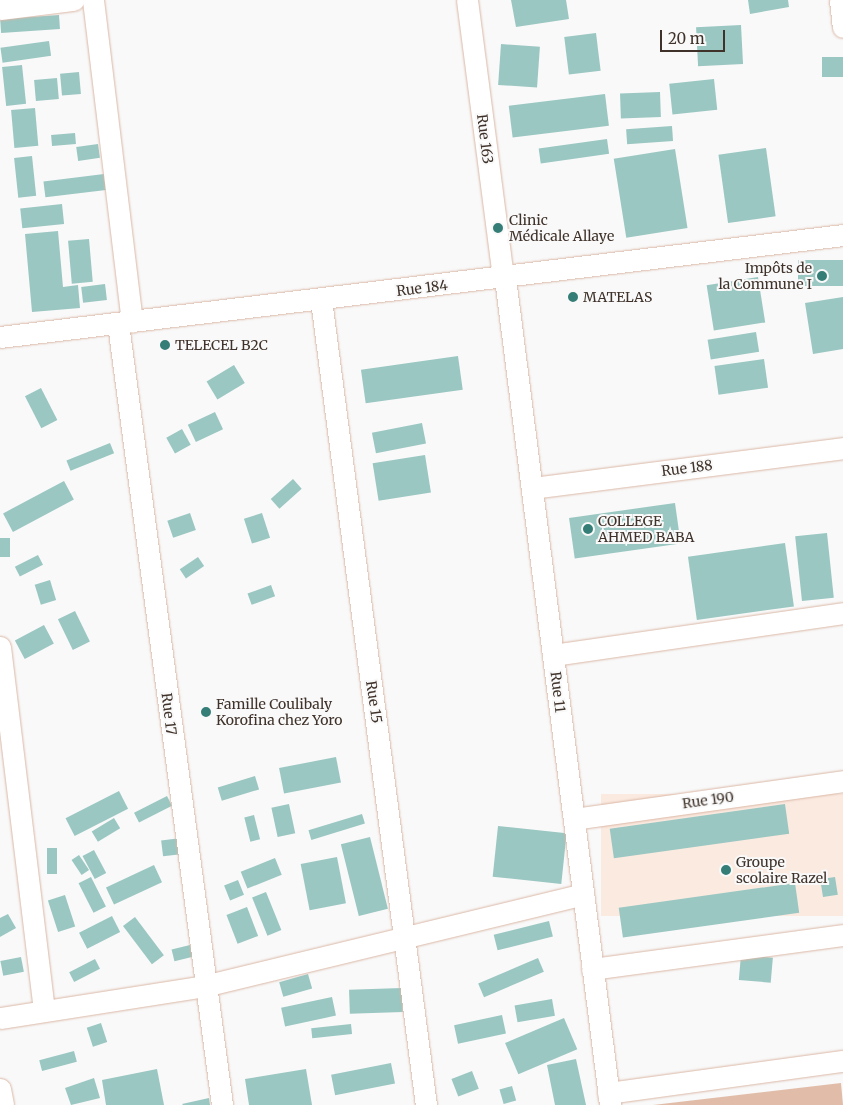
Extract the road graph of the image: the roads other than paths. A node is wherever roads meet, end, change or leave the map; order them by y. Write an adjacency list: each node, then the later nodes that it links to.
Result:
1 (73, 0): 5 (street)
2 (93, 0): 10 (street, Rue 17)
3 (467, 0): 8 (street, Rue 163)
4 (840, 0): 6 (street)
5 (0, 9)
6 (843, 27)
7 (843, 235): 8 (street, Rue 184)
8 (504, 278): 9 (street, Rue 184); 13 (street, Rue 11)
9 (321, 300): 10 (street, Rue 184); 21 (street, Rue 15)
10 (125, 323): 11 (street, Rue 184); 23 (street, Rue 17)
11 (0, 337)
12 (843, 448): 13 (street, Rue 188)
13 (532, 488): 16 (street, Rue 11)
14 (843, 613): 16 (street)
15 (0, 646): 24 (street)
16 (553, 655): 18 (street, Rue 11)
17 (843, 782): 18 (street, Rue 190)
18 (574, 819): 19 (street, Rue 11)
19 (583, 894): 21 (street); 22 (street, Rue 11)
20 (843, 935): 22 (street)
21 (404, 937): 23 (street); 31 (street, Rue 15)
22 (592, 969): 28 (street, Rue 11)
23 (204, 986): 24 (street); 30 (street, Rue 17)
24 (44, 1010): 25 (street)
25 (0, 1018)
26 (843, 1061): 28 (street)
27 (0, 1089): 29 (street)
28 (609, 1099)
29 (3, 1105)
30 (222, 1105)
31 (426, 1105)

